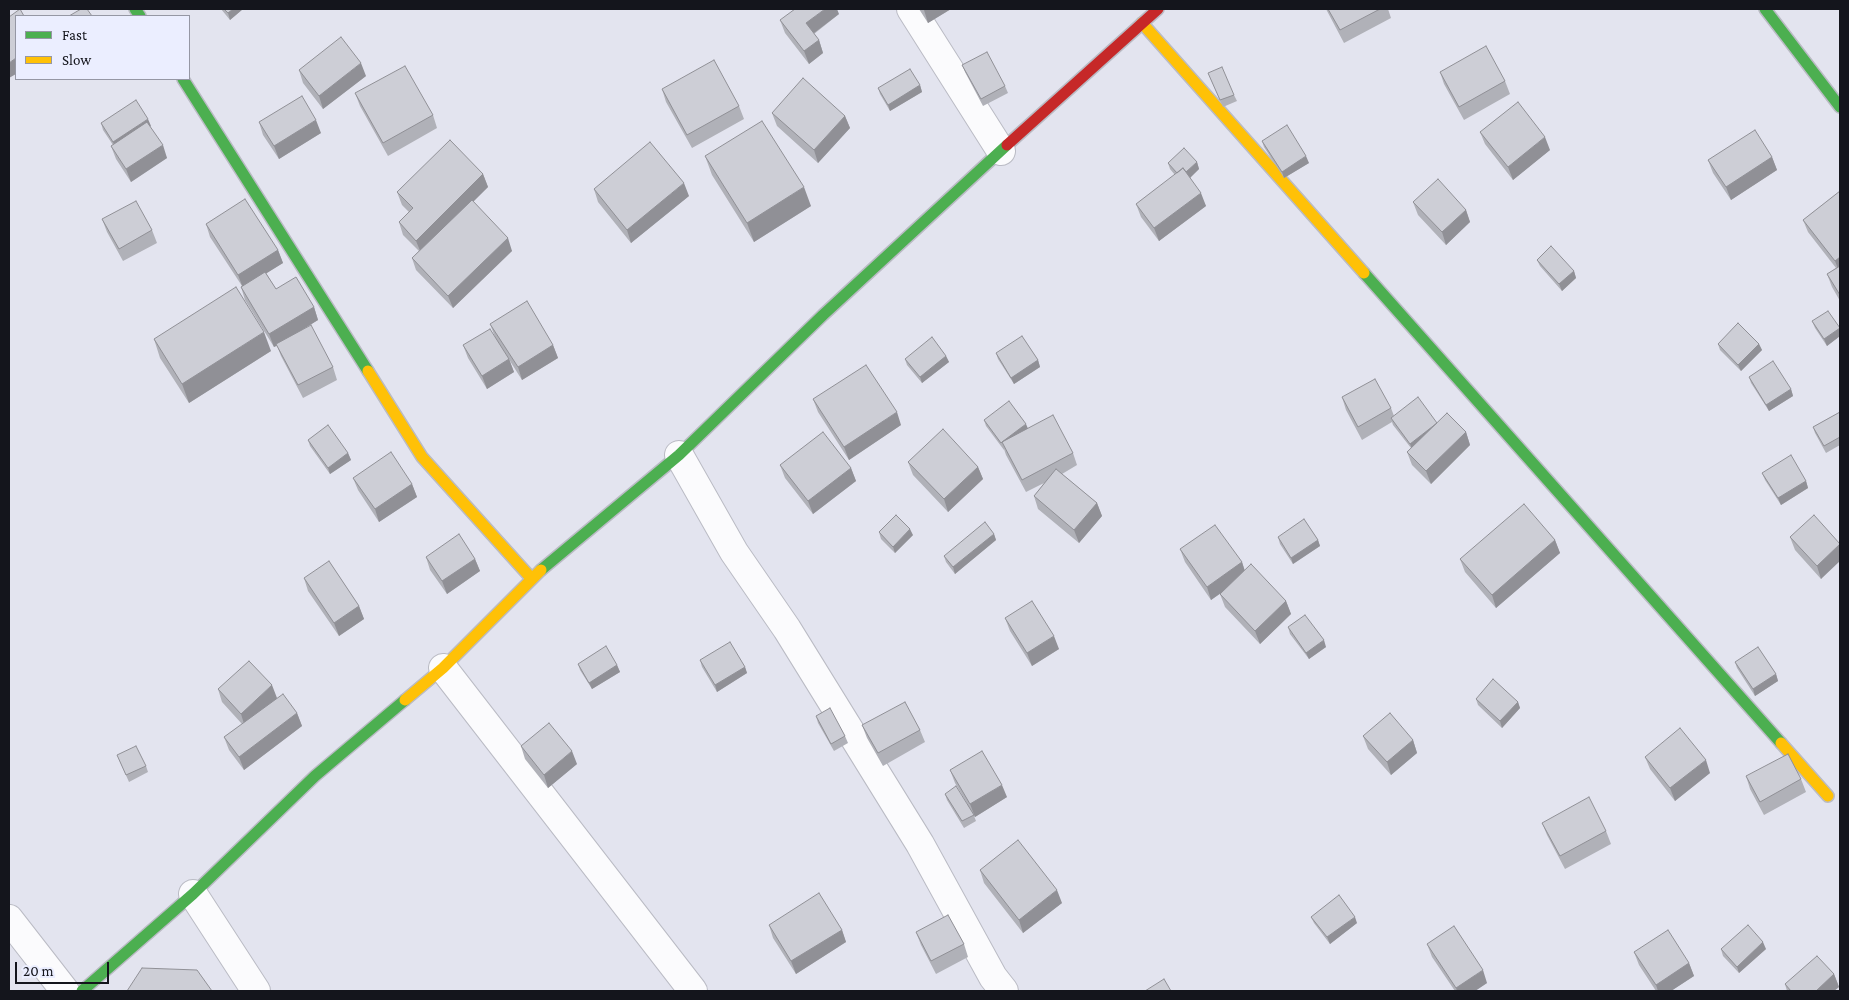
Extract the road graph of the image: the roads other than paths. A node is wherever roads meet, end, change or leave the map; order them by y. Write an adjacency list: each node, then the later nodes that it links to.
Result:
1 (910, 9): 7 (street)
2 (1158, 9): 4 (street)
3 (1765, 9): 6 (street)
4 (1142, 23): 7 (street); 11 (street)
5 (184, 80): 9 (street)
6 (1840, 107)
7 (1001, 150): 8 (street)
8 (679, 455): 9 (street); 18 (street)
9 (531, 578): 10 (street)
10 (443, 668): 12 (street); 17 (street)
11 (1828, 796)
12 (193, 894): 15 (street); 16 (street)
13 (9, 919): 14 (street)
14 (65, 991)
15 (82, 991)
16 (256, 991)
17 (693, 991)
18 (1004, 991)

